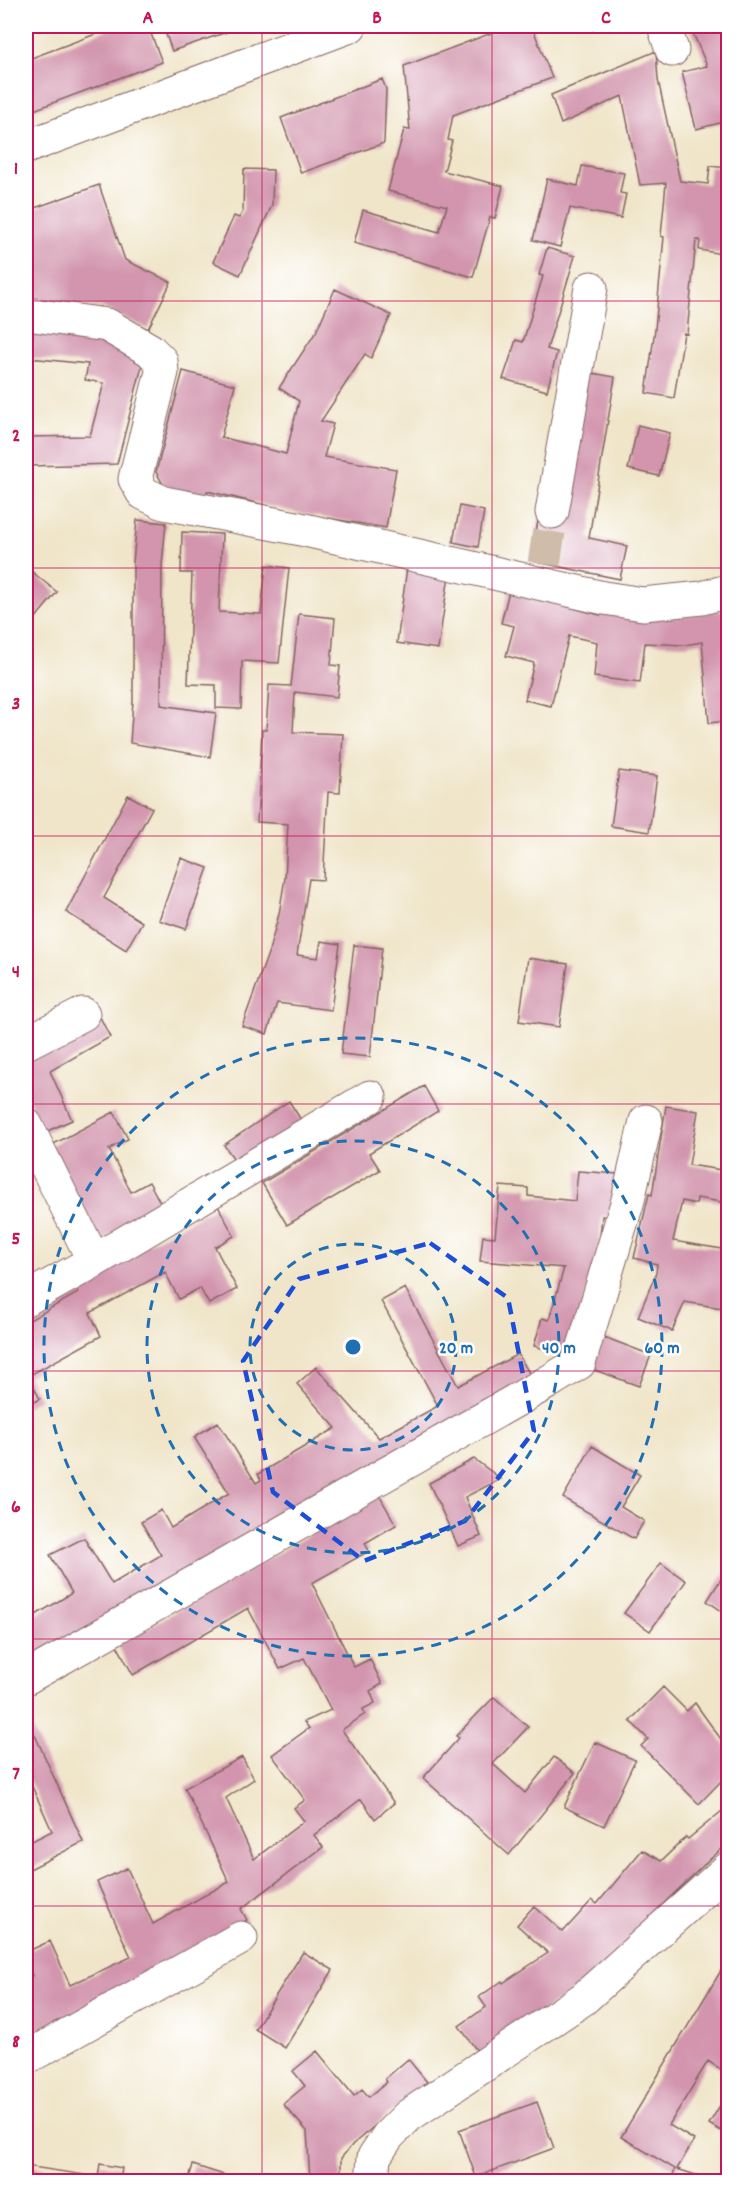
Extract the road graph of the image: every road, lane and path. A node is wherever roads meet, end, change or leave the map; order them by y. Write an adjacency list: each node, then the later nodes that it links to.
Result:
1 (350, 26): 2 (street)
2 (26, 147)
3 (591, 288): 5 (street)
4 (26, 314): 6 (street)
5 (552, 512)
6 (729, 591)
7 (82, 1014): 8 (street)
8 (26, 1043)
9 (370, 1097): 12 (street)
10 (646, 1121): 14 (street)
11 (26, 1125): 12 (street)
12 (94, 1261): 13 (street)
13 (26, 1299)
14 (26, 1678)
15 (729, 1869): 18 (street)
16 (241, 1938): 17 (street)
17 (26, 2058)
18 (372, 2181)

